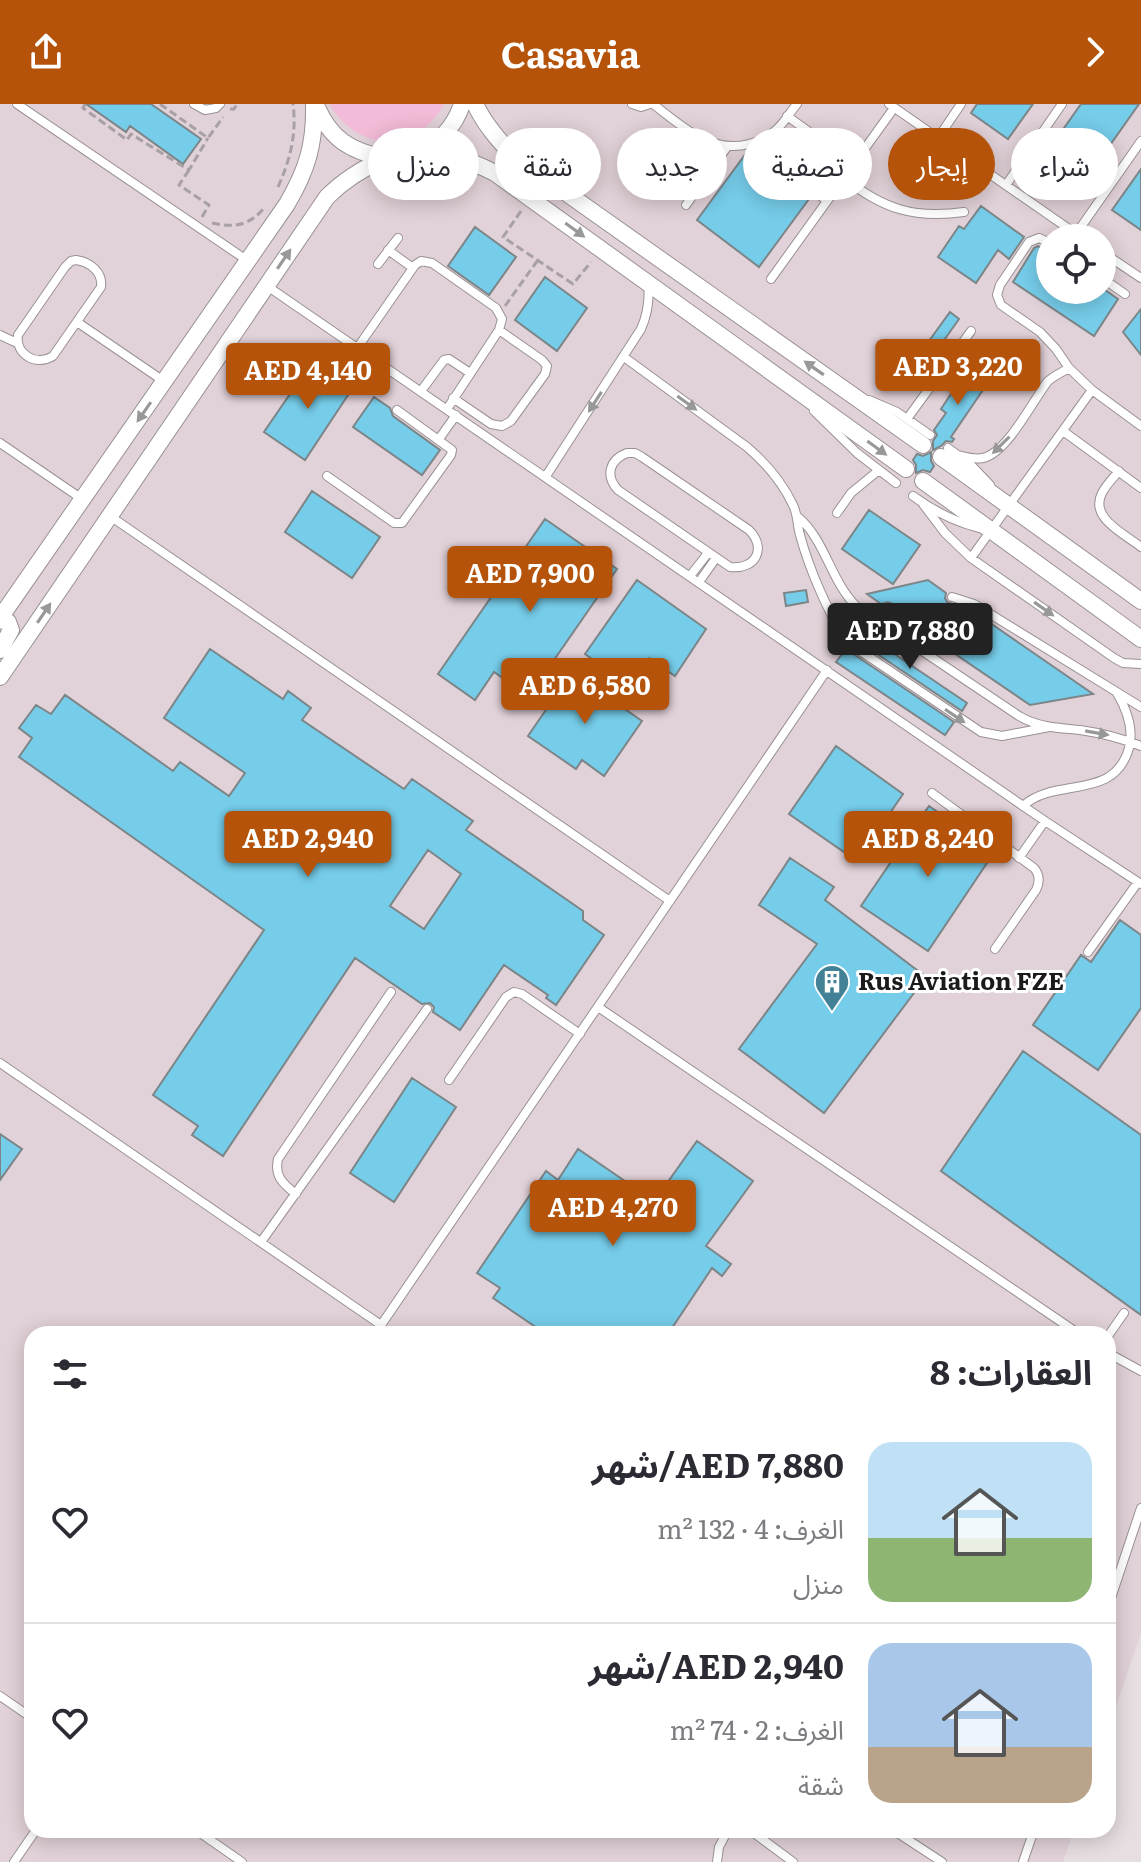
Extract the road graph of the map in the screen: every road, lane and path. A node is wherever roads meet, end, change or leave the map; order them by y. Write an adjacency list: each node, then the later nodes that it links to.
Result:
1 (17, 104): 48 (lane)
2 (85, 104): 27 (path)
3 (194, 104): 4 (lane)
4 (220, 104)
5 (293, 104): 30 (path)
6 (315, 104): 25 (street); 48 (street)
7 (462, 104): 16 (street)
8 (475, 104): 72 (street, one-way to 8)
9 (632, 104): 10 (lane)
10 (652, 104): 17 (lane)
11 (797, 104): 15 (lane)
12 (961, 104): 20 (lane)
13 (1062, 104): 29 (lane)
14 (892, 106): 19 (lane); 21 (lane)
15 (787, 116): 18 (lane); 24 (lane)
16 (450, 128)
17 (685, 128)
18 (804, 128)
19 (924, 128)
20 (945, 128)
21 (872, 137)
22 (208, 138): 27 (path)
23 (1141, 141): 42 (lane)
24 (727, 147)
25 (368, 155)
26 (368, 165): 55 (street, one-way to 26)
27 (189, 170): 36 (path)
28 (995, 177): 29 (lane)
29 (1006, 185): 41 (lane)
30 (278, 187)
31 (872, 198): 39 (lane)
32 (529, 200): 47 (path)
33 (533, 200): 45 (street, one-way to 45)
34 (690, 200): 37 (lane)
35 (827, 201): 53 (lane)
36 (209, 205)
37 (686, 205)
38 (266, 206): 40 (path)
39 (964, 212)
40 (202, 216)
41 (1062, 224)
42 (1087, 224)
43 (398, 238): 46 (lane)
44 (1036, 239): 66 (lane)
45 (601, 249): 47 (path); 54 (street)
46 (388, 250): 50 (lane); 51 (lane)
47 (538, 260): 58 (path)
48 (248, 261): 68 (street)
49 (1116, 261): 52 (lane)
50 (378, 264)
51 (413, 268): 58 (lane); 64 (lane)
52 (1141, 278)
53 (771, 279)
54 (647, 282): 65 (lane); 71 (street)
55 (266, 285): 64 (lane); 96 (street)
56 (1116, 288): 57 (lane)
57 (1125, 294)
58 (500, 313): 60 (lane)
59 (77, 322): 63 (lane); 63 (lane); 68 (lane)
60 (499, 330): 67 (lane); 73 (lane)
61 (971, 331): 77 (lane)
62 (0, 335): 63 (lane)
63 (17, 343)
64 (358, 347): 70 (lane)
65 (624, 357): 87 (lane, one-way to 87); 97 (lane, one-way to 97)
66 (1069, 368): 69 (lane); 83 (lane, one-way to 83)
67 (470, 373): 70 (lane); 73 (lane)
68 (165, 382): 92 (street, one-way to 92)
69 (1092, 390): 78 (lane); 79 (lane)
70 (421, 391): 74 (lane)
71 (799, 391): 84 (lane); 88 (street, one-way to 88)
72 (855, 397): 77 (lane); 81 (street)
73 (453, 398): 74 (lane)
74 (447, 409): 76 (lane)
75 (397, 410): 80 (lane)
76 (456, 415): 80 (lane); 87 (lane)
77 (907, 419): 81 (lane)
78 (1141, 426)
79 (1063, 431): 85 (lane); 94 (lane)
80 (439, 439): 86 (lane)
81 (927, 440)
82 (0, 443): 92 (lane)
83 (949, 453): 94 (street)
84 (879, 470): 88 (lane); 95 (lane)
85 (1119, 471): 90 (lane); 99 (lane)
86 (327, 476)
87 (546, 476): 102 (lane)
88 (901, 476)
89 (923, 481): 98 (street)
90 (1141, 488)
91 (913, 496): 93 (lane)
92 (83, 500): 108 (street)
93 (923, 504): 98 (lane); 101 (lane)
94 (1009, 506): 98 (lane); 105 (street)
95 (837, 513)
96 (110, 516): 113 (street, one-way to 96); 124 (lane)
97 (797, 516): 107 (lane); 116 (lane, one-way to 116)
98 (991, 530): 101 (lane); 109 (street)
99 (1141, 547)
100 (712, 556): 100 (lane); 102 (lane); 103 (lane)
101 (971, 558): 111 (lane, one-way to 111)
102 (690, 576): 103 (lane)
103 (699, 582): 112 (lane)
104 (952, 597): 114 (lane)
105 (1141, 601)
106 (889, 609): 107 (lane)
107 (868, 615): 116 (lane)
108 (0, 619): 110 (street)
109 (1141, 639)
110 (0, 650)
111 (1141, 664)
112 (827, 670): 120 (lane); 124 (lane)
113 (0, 677)
114 (1117, 693): 115 (lane); 117 (lane)
115 (1141, 707)
116 (1049, 727): 117 (lane, one-way to 117)
117 (1131, 741): 118 (lane); 120 (lane)
118 (1141, 746)
119 (932, 793): 122 (lane)
120 (1023, 806): 121 (lane)
121 (1045, 821): 122 (lane); 123 (lane)
122 (1019, 858): 125 (lane)
123 (1139, 883): 126 (lane)
124 (670, 901): 128 (lane)
125 (995, 949)
126 (1088, 952)
127 (391, 992): 133 (lane)
128 (598, 1007): 130 (lane); 137 (lane)
129 (427, 1009): 133 (lane)
130 (580, 1034): 132 (lane); 136 (lane)
131 (0, 1063): 134 (lane)
132 (449, 1080)
133 (296, 1194): 134 (lane)
134 (261, 1242): 136 (lane)
135 (1124, 1313): 138 (lane)
136 (381, 1325)
137 (1067, 1326)
138 (1115, 1326)
139 (1116, 1357): 140 (lane)
140 (1141, 1371)
141 (1141, 1508): 142 (lane)
142 (1116, 1583)
143 (0, 1696): 144 (lane)
144 (24, 1712)
145 (30, 1838): 151 (lane)
146 (208, 1838): 152 (lane)
147 (724, 1838): 153 (lane)
148 (761, 1838): 154 (lane)
149 (905, 1838): 155 (lane)
150 (1031, 1838): 156 (lane)
151 (14, 1862)
152 (242, 1862)
153 (717, 1862)
154 (793, 1862)
155 (942, 1862)
156 (1023, 1862)

